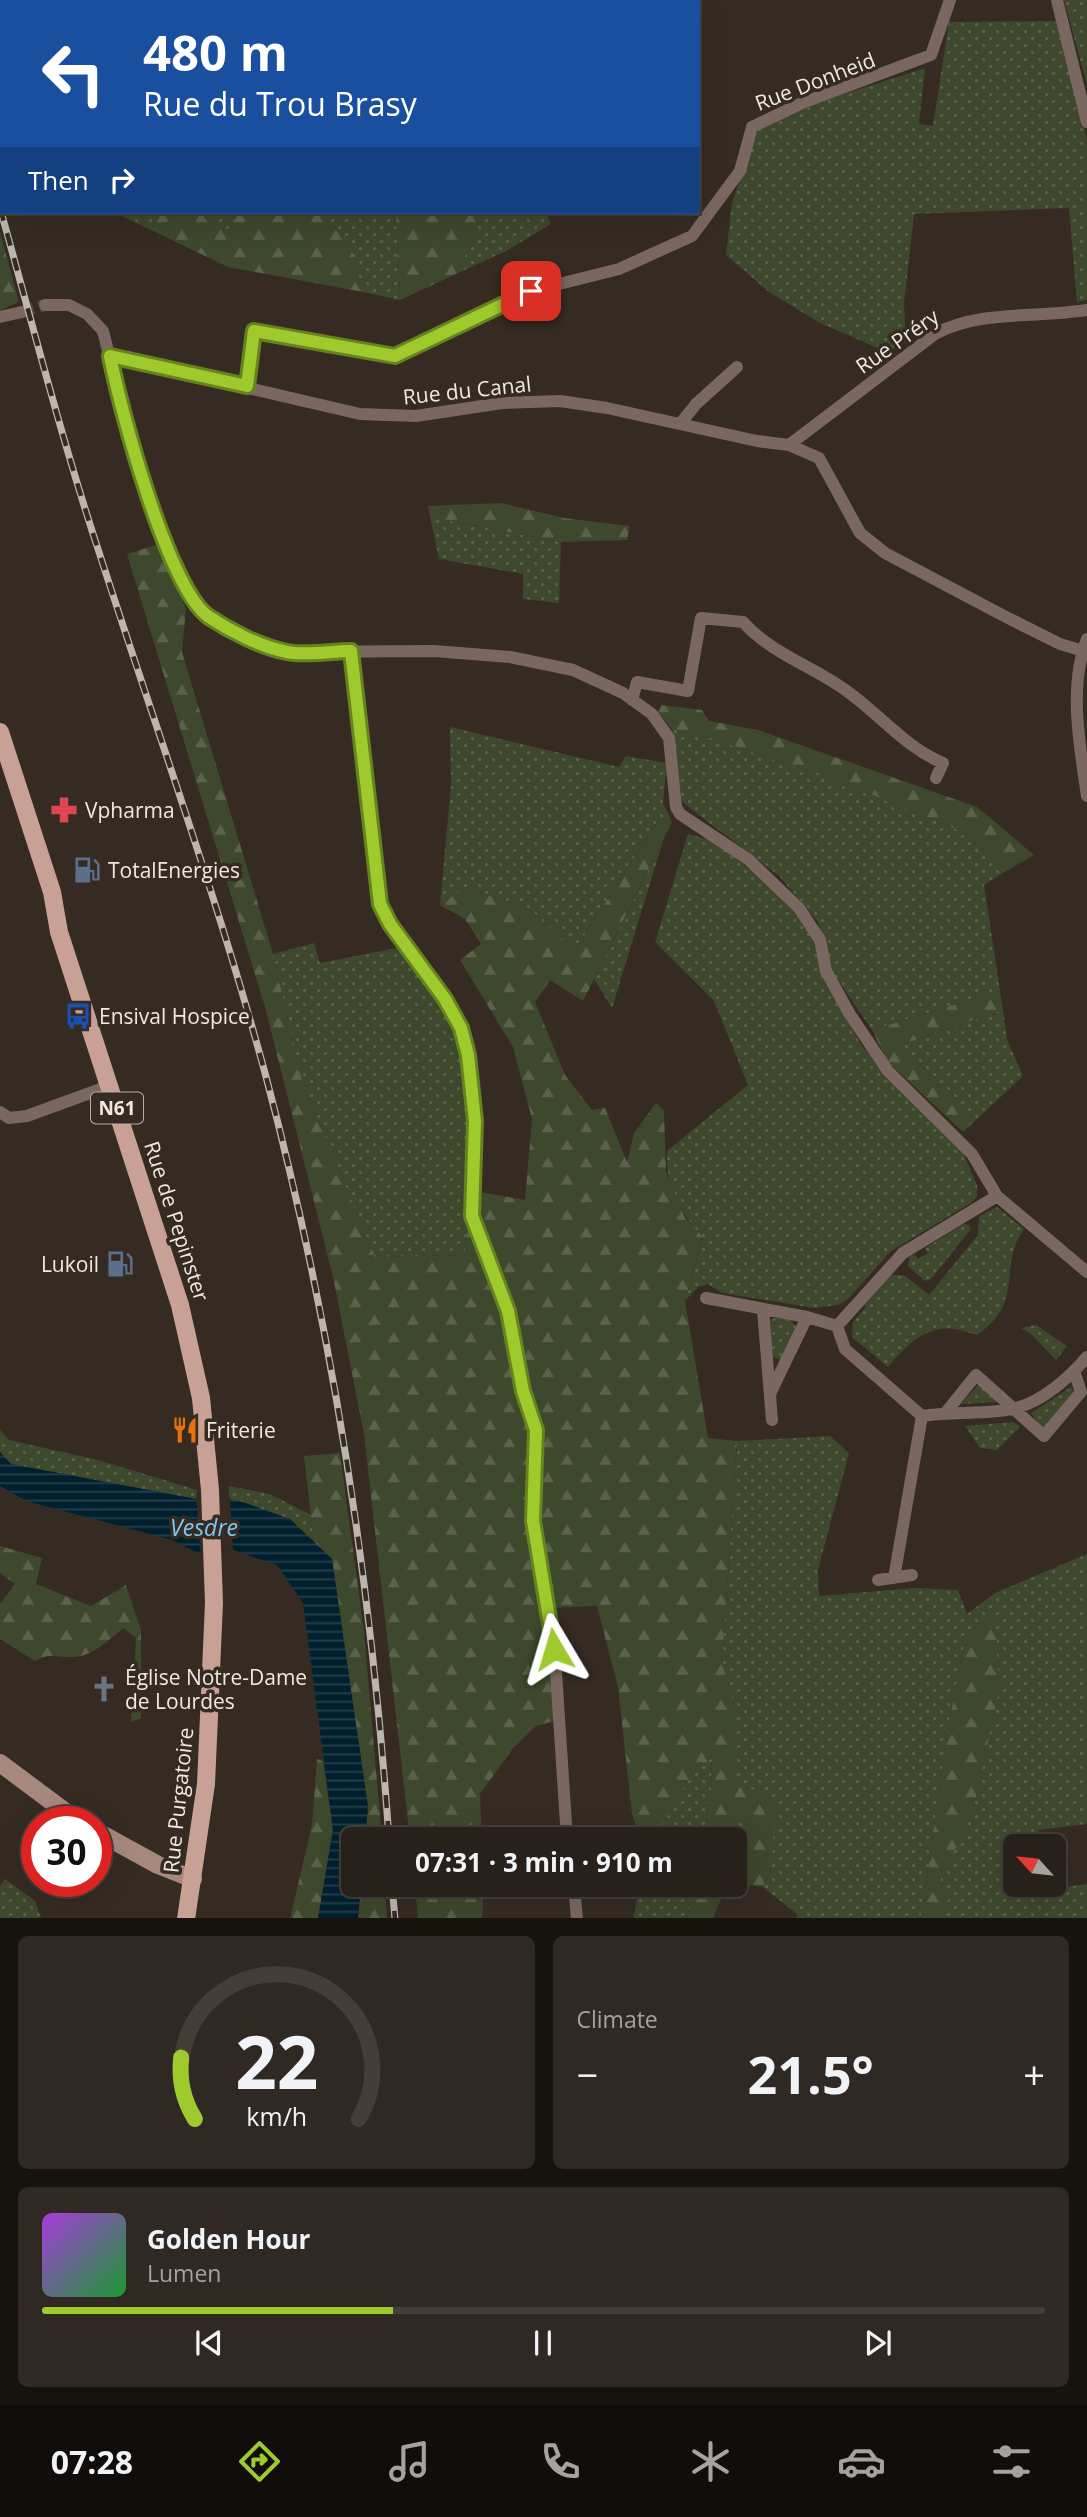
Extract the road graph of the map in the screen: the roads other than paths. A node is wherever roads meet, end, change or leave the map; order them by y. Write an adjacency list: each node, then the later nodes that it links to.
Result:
1 (950, 0): 10 (street, Rue Donheid)
2 (1057, 0): 3 (street)
3 (1087, 122)
4 (45, 305): 8 (street)
5 (1087, 310): 12 (street, Rue Préry)
6 (22, 312): 7 (street)
7 (0, 317)
8 (110, 356): 10 (street, Rue du Canal); 14 (street)
9 (737, 367): 11 (street)
10 (247, 386): 11 (street, Rue du Canal)
11 (680, 424): 12 (street, Rue du Canal)
12 (789, 445): 13 (street, Rue du Canal)
13 (1085, 648): 18 (street)
14 (351, 651): 15 (street); 40 (street)
15 (628, 696): 17 (street); 21 (street)
16 (0, 732): 19 (main road, Rue de Pepinster / N61)
17 (936, 778)
18 (1087, 796)
19 (109, 1086): 20 (street); 34 (main road, Rue de Pepinster / N61)
20 (0, 1112)
21 (997, 1196): 22 (street); 26 (street)
22 (1087, 1272)
23 (705, 1298): 24 (street)
24 (763, 1310): 25 (street); 29 (street)
25 (807, 1317): 26 (street); 29 (street)
26 (837, 1326): 32 (street)
27 (1087, 1357): 28 (street)
28 (1074, 1371): 30 (street); 30 (street)
29 (771, 1392): 33 (street)
30 (1014, 1409): 31 (street); 31 (street)
31 (947, 1412): 32 (street)
32 (922, 1416): 36 (street)
33 (772, 1420)
34 (214, 1560): 42 (main road, Rue Purgatoire / N61)
35 (912, 1575): 36 (street)
36 (894, 1577): 37 (street)
37 (878, 1580)
38 (0, 1763): 39 (street)
39 (58, 1806)
40 (566, 1827)
41 (112, 1840): 42 (street)
42 (193, 1879): 44 (main road, Rue Purgatoire / N61)
43 (575, 1897): 45 (street)
44 (186, 1918)
45 (577, 1918)

